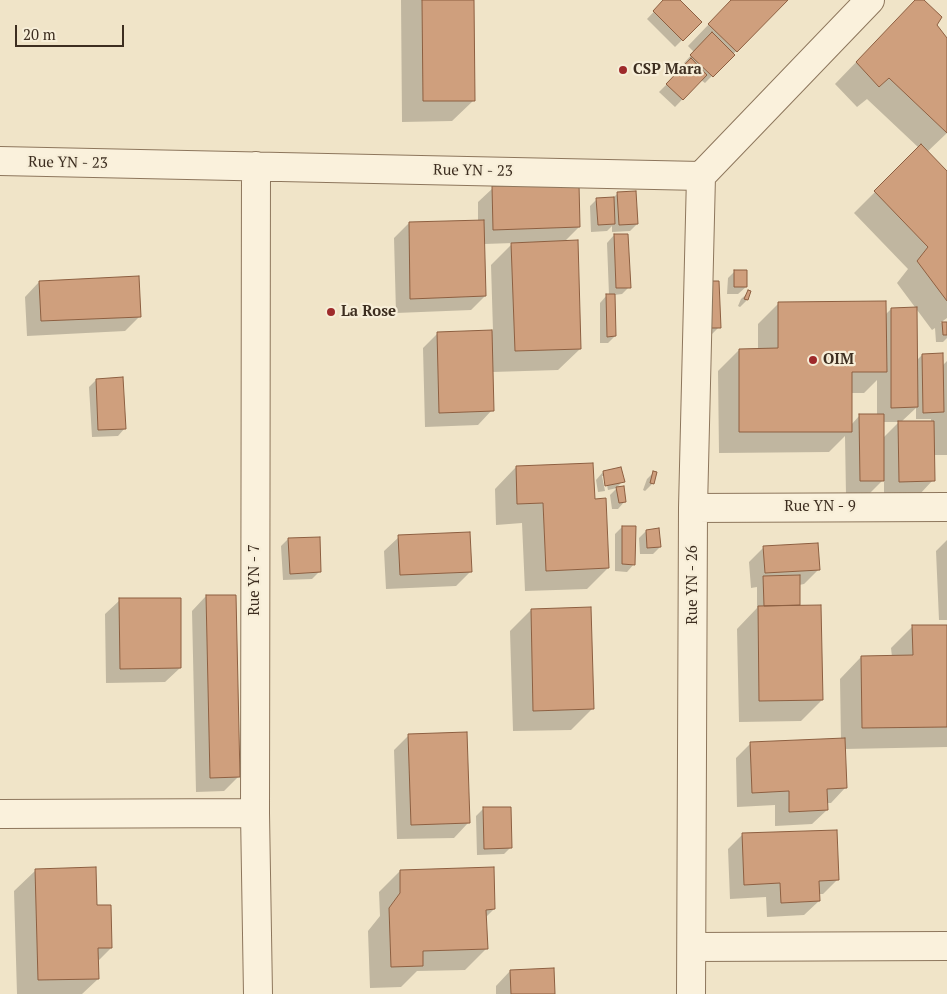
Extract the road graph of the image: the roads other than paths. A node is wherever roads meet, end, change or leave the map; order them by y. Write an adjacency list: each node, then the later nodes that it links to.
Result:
1 (870, 0): 4 (street)
2 (0, 161): 3 (street, Rue YN - 23)
3 (256, 166): 4 (street, Rue YN - 23); 8 (street, Rue YN - 7)
4 (701, 176): 6 (street, Rue YN - 26)
5 (947, 507): 6 (street, Rue YN - 9)
6 (693, 508): 10 (street, Rue YN - 26)
7 (0, 814): 8 (street)
8 (255, 814): 11 (street, Rue YN - 7)
9 (947, 946): 10 (street)
10 (692, 947): 12 (street, Rue YN - 26)
11 (258, 994)
12 (691, 994)

